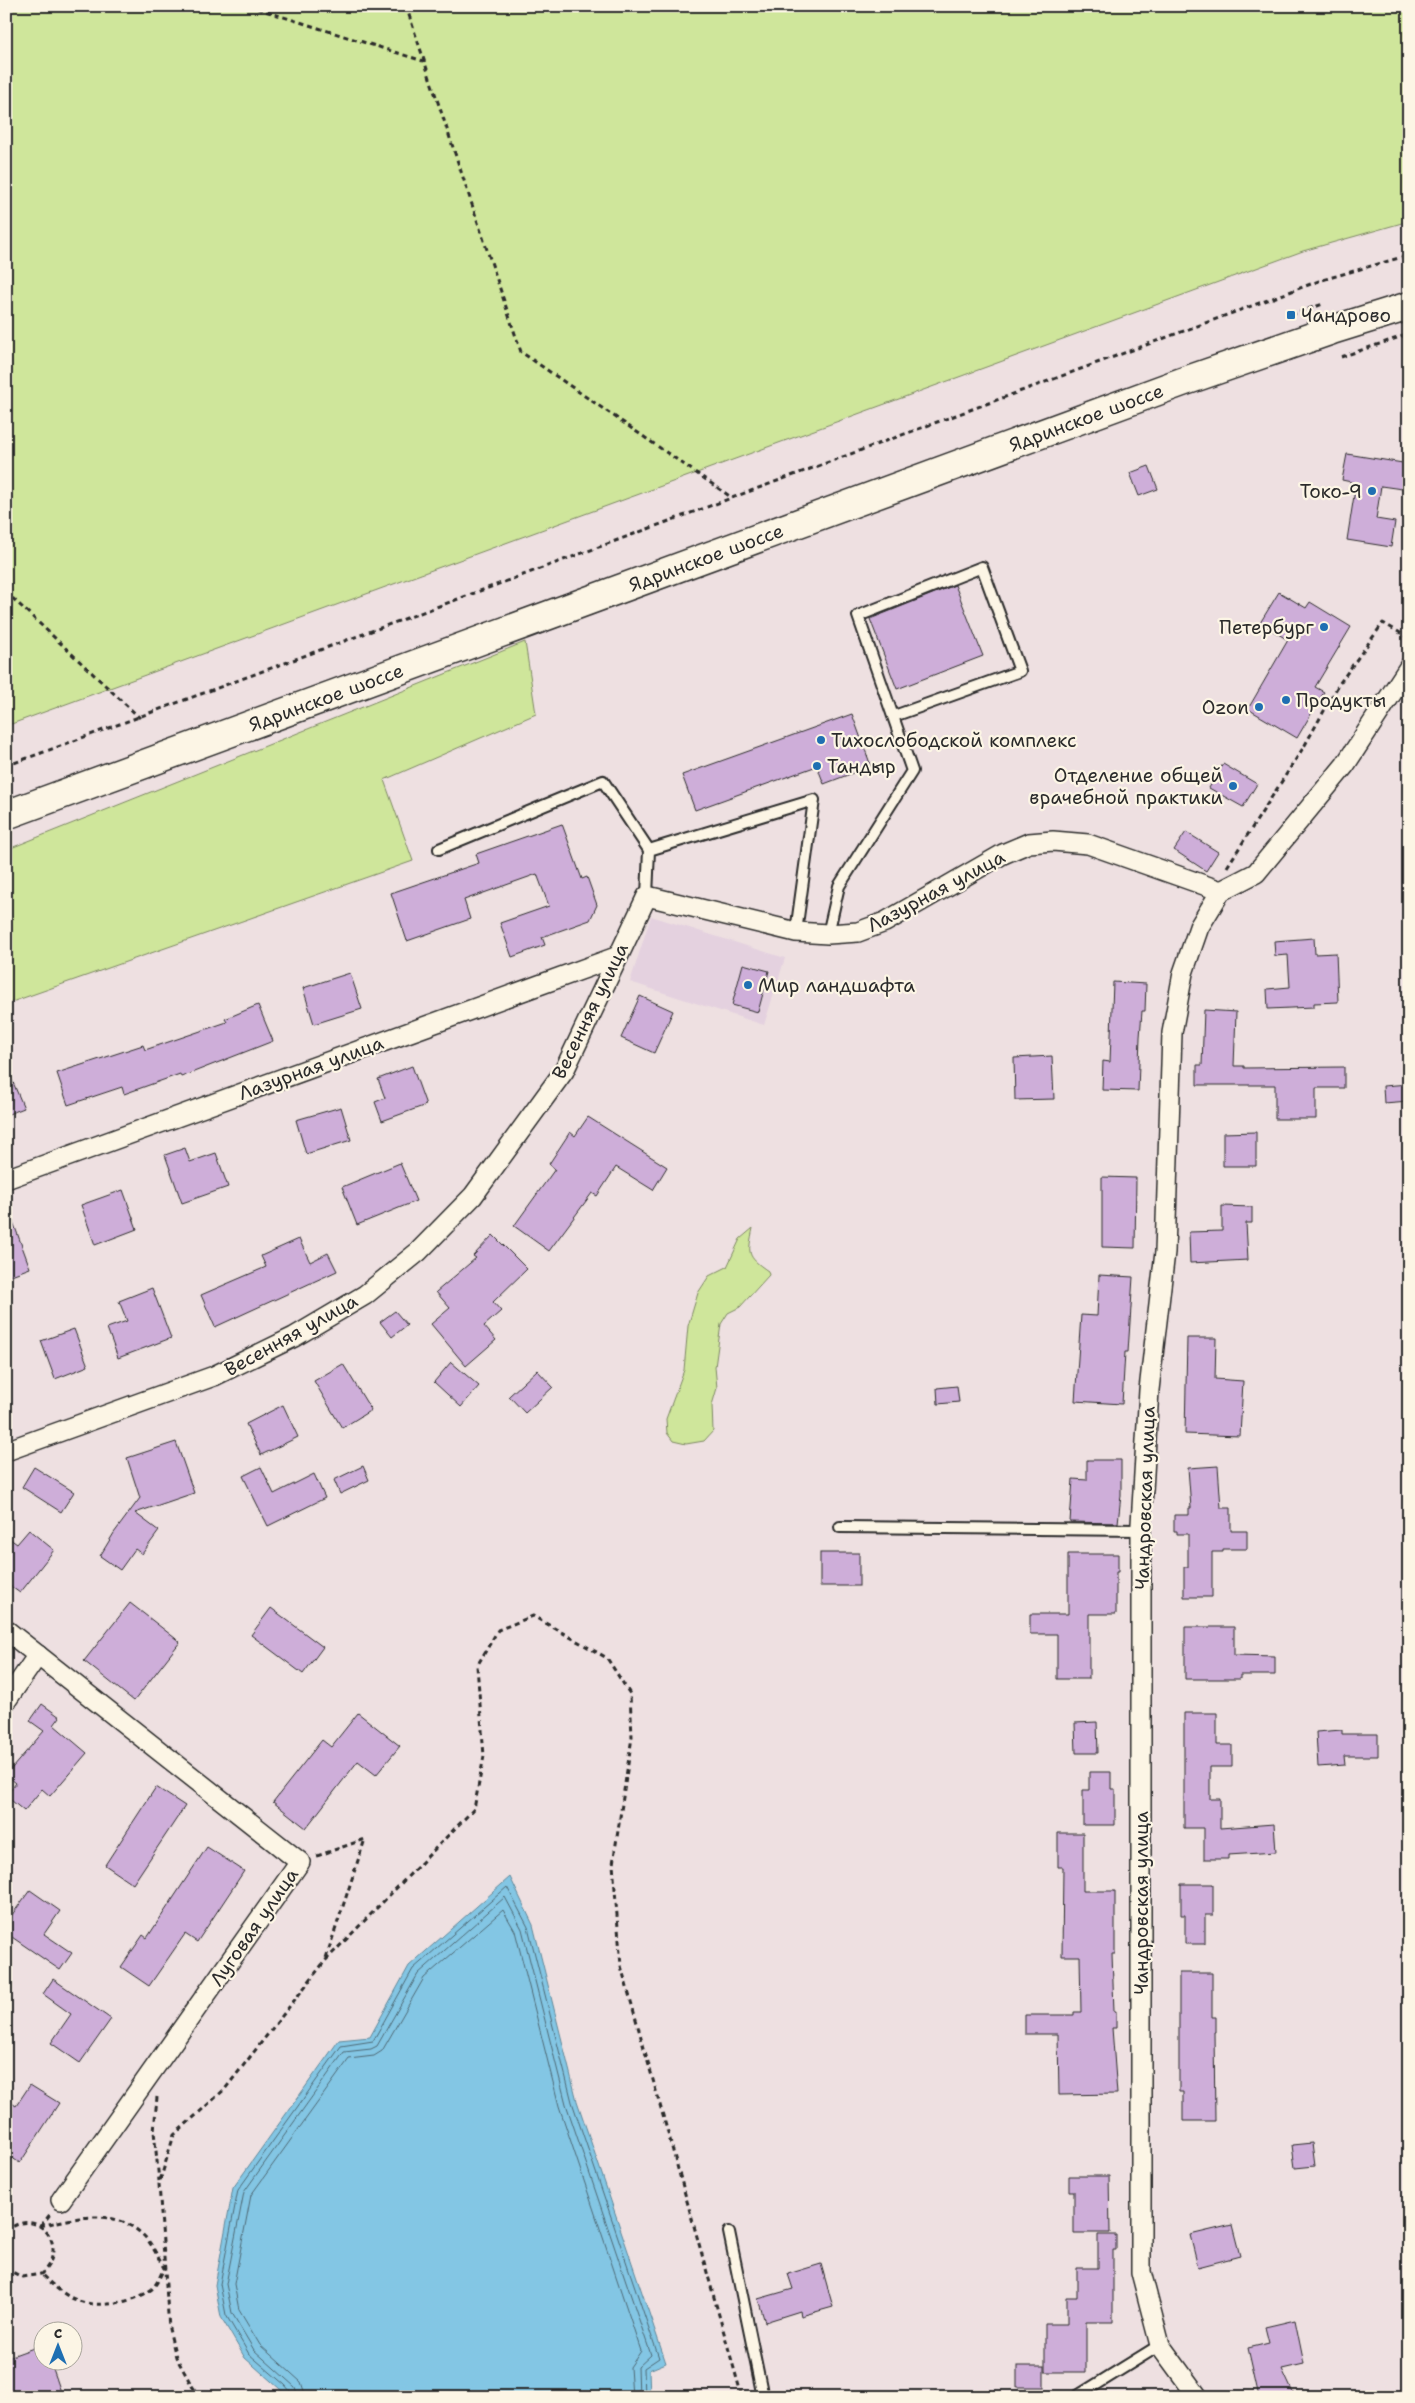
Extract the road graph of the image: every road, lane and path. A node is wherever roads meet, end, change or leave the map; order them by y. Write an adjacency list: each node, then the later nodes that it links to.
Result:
1 (249, 6): 3 (path)
2 (406, 6): 3 (path)
3 (424, 62): 10 (path)
4 (1409, 255): 10 (path)
5 (1323, 304): 7 (path)
6 (1409, 306): 17 (main road, Ядринское шоссе)
7 (1291, 315)
8 (1409, 334): 9 (path)
9 (1341, 357)
10 (732, 498): 15 (path)
11 (6, 592): 15 (path)
12 (1409, 638): 20 (path)
13 (1409, 667): 20 (street)
14 (894, 716): 14 (lane); 23 (lane)
15 (140, 718): 16 (path)
16 (6, 766)
17 (6, 815)
18 (439, 849): 19 (lane)
19 (649, 850): 21 (lane); 22 (lane)
20 (1221, 891): 23 (street, Лазурная улица); 28 (street, Чандровская улица)
21 (647, 896): 22 (street, Лазурная улица); 24 (street, Весенняя улица)
22 (796, 932): 23 (street, Лазурная улица)
23 (828, 934)
24 (616, 957): 25 (street, Лазурная улица); 26 (street, Весенняя улица)
25 (6, 1179)
26 (6, 1451)
27 (840, 1527): 28 (lane)
28 (1141, 1530): 43 (street, Чандровская улица)
29 (6, 1630): 30 (street, Луговая улица)
30 (38, 1654): 31 (street); 32 (street, Луговая улица)
31 (6, 1701)
32 (300, 1862): 33 (path); 36 (street, Луговая улица)
33 (325, 1961): 35 (path); 45 (path)
34 (157, 2095): 35 (path)
35 (160, 2184): 40 (path)
36 (61, 2200)
37 (40, 2226): 38 (path); 40 (path); 42 (path)
38 (6, 2232)
39 (729, 2232): 46 (lane)
40 (164, 2268): 42 (path); 44 (path)
41 (6, 2269): 42 (path)
42 (41, 2274)
43 (1160, 2345): 47 (lane); 48 (street, Чандровская улица)
44 (200, 2397)
45 (742, 2397)
46 (763, 2397)
47 (1076, 2397)
48 (1198, 2397)

